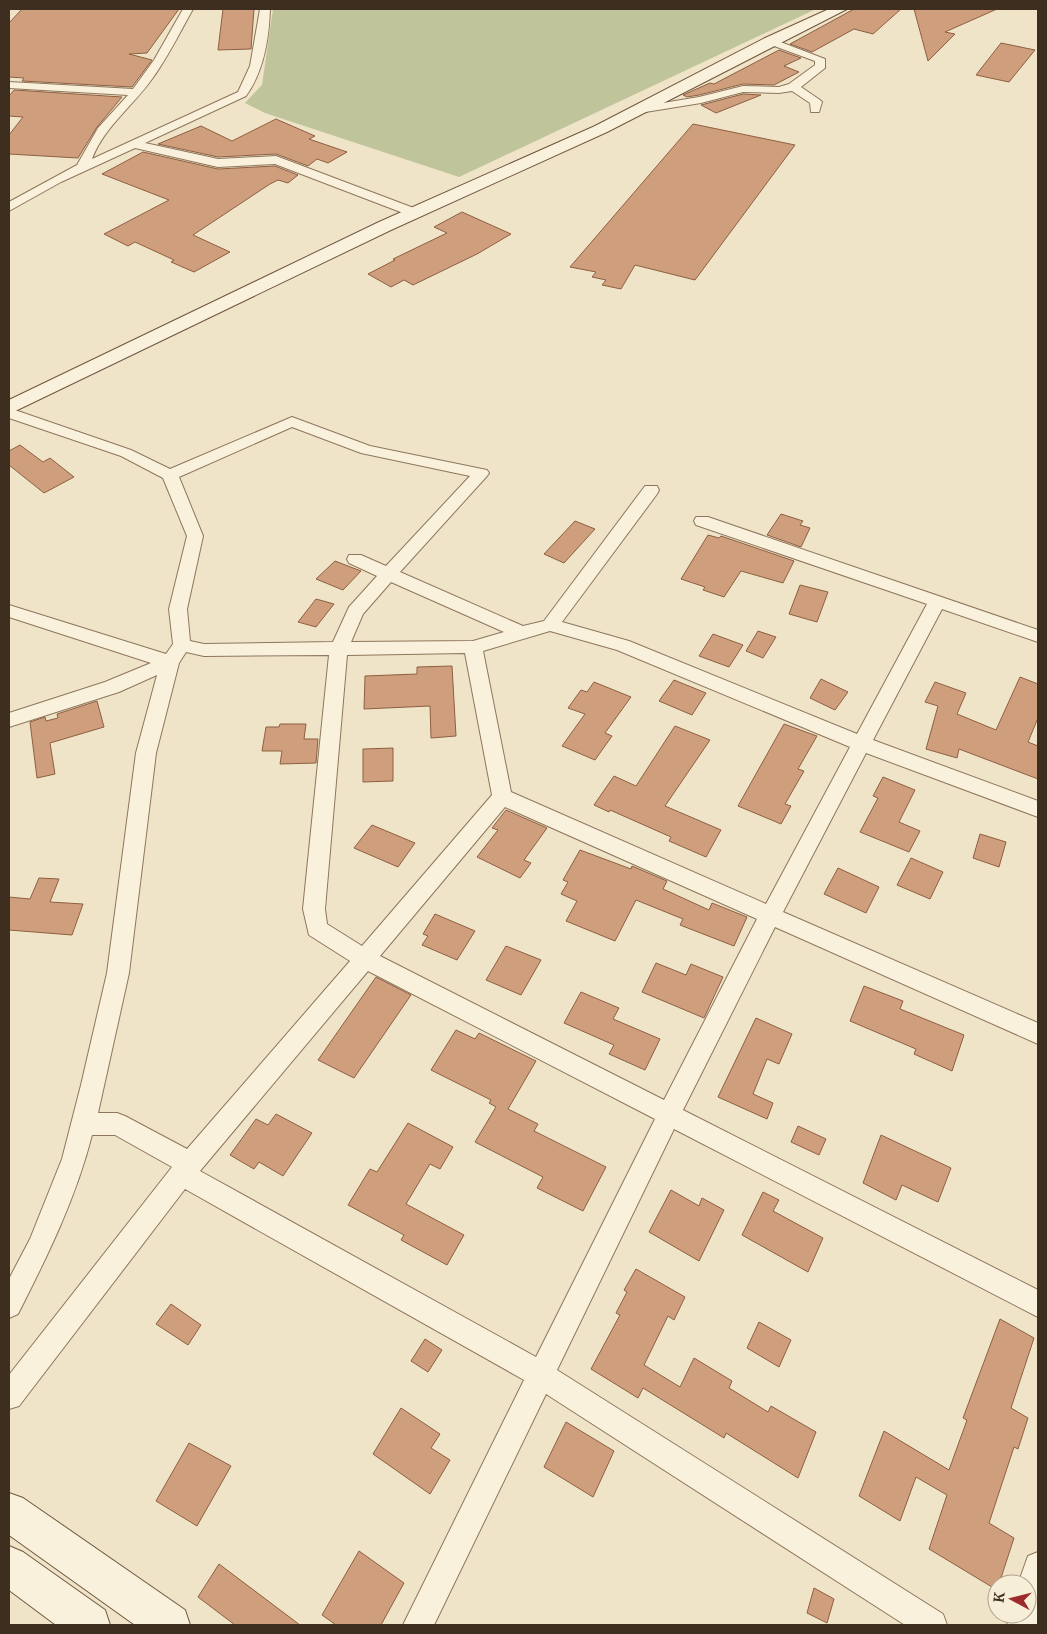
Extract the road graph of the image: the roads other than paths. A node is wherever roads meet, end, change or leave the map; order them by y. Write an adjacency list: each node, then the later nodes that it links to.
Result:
1 (188, 9): 7 (street)
2 (265, 9): 10 (street)
3 (840, 9): 4 (main road)
4 (770, 41): 6 (street); 9 (main road)
5 (9, 86): 7 (street)
6 (793, 87): 8 (street); 9 (street)
7 (136, 92): 11 (street)
8 (815, 110)
9 (633, 111): 13 (main road)
10 (135, 144): 11 (street); 13 (street)
11 (82, 168): 12 (street)
12 (9, 207)
13 (415, 213): 14 (main road)
14 (9, 408)
15 (9, 413): 16 (street)
16 (170, 475): 20 (street); 28 (street)
17 (650, 490): 23 (street)
18 (702, 521): 21 (street)
19 (356, 558): 20 (street)
20 (390, 573): 24 (street); 27 (street)
21 (937, 602): 25 (street); 30 (street)
22 (9, 611): 28 (street)
23 (550, 625): 24 (street); 30 (street)
24 (522, 633): 26 (street)
25 (1038, 636)
26 (473, 647): 27 (street); 31 (street)
27 (339, 649): 28 (street); 34 (street)
28 (176, 654): 29 (street); 37 (street)
29 (9, 720)
30 (860, 743): 32 (street); 33 (street)
31 (502, 797): 33 (street); 34 (street)
32 (1038, 809)
33 (770, 915): 35 (street); 36 (street)
34 (365, 959): 36 (street); 38 (street)
35 (1038, 1034)
36 (669, 1115): 39 (street); 41 (street)
37 (82, 1124): 38 (street); 40 (street)
38 (186, 1169): 41 (street); 42 (street)
39 (1038, 1304)
40 (9, 1305)
41 (541, 1375): 47 (street); 48 (street)
42 (9, 1396)
43 (9, 1512): 46 (main road)
44 (9, 1566): 45 (main road)
45 (90, 1625)
46 (170, 1625)
47 (418, 1625)
48 (932, 1625)

